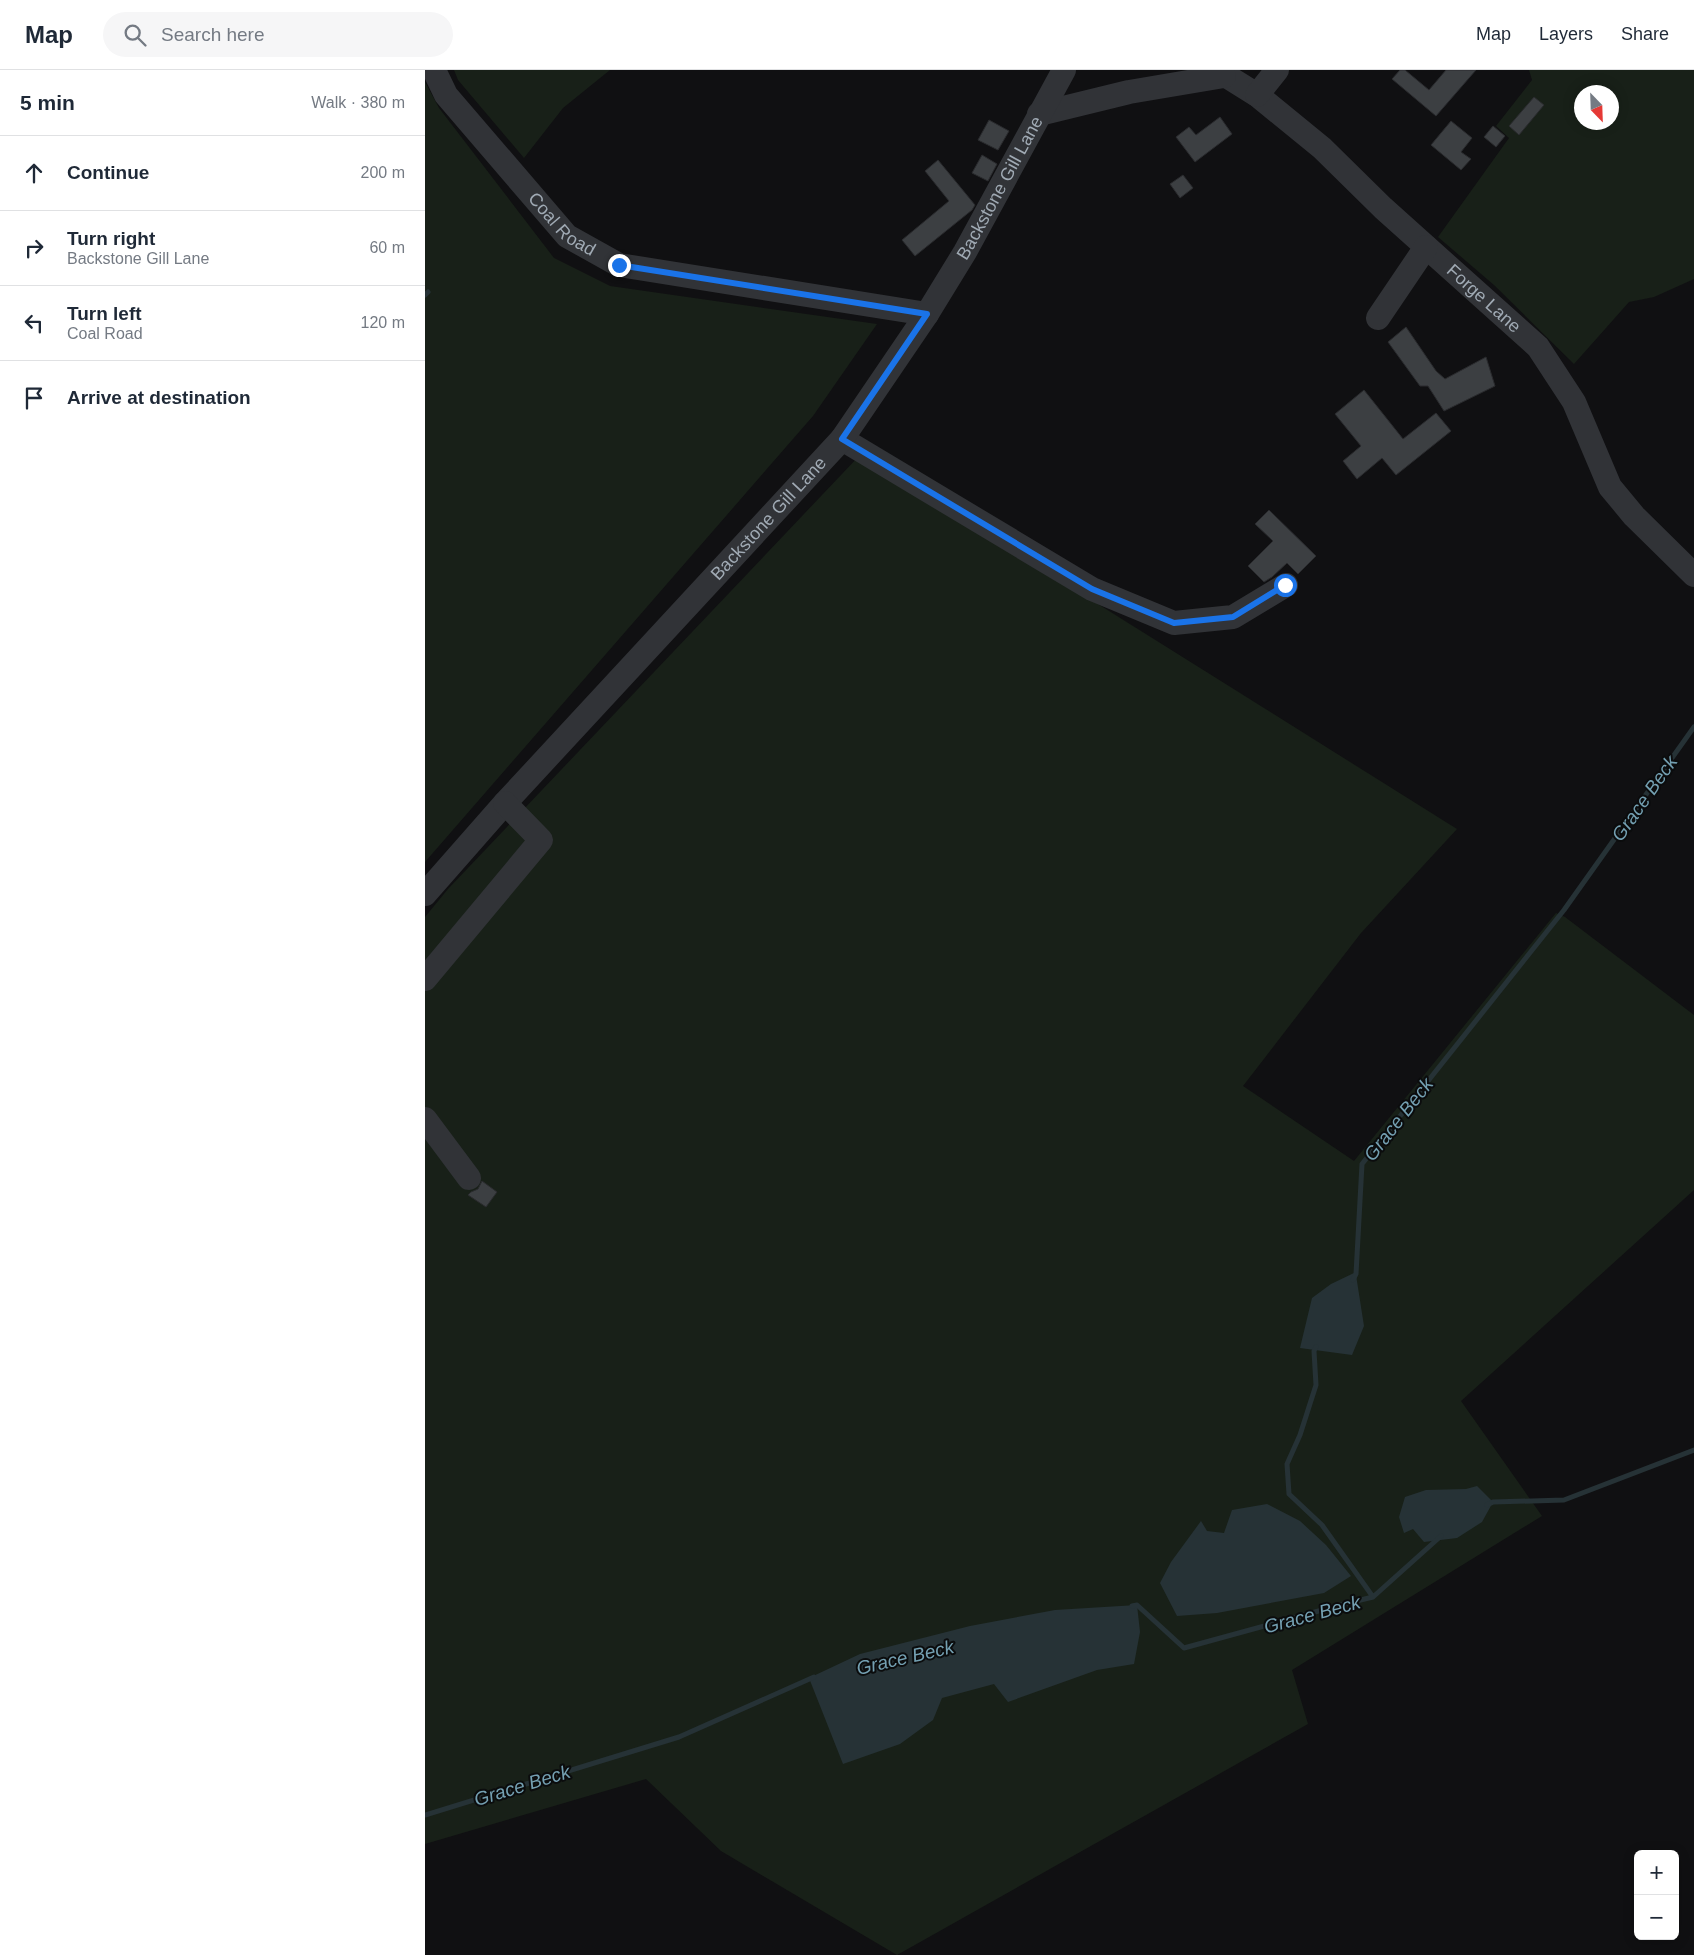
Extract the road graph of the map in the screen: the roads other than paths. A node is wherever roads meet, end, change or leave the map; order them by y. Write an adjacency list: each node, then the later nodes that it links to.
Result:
1 (434, 70): 8 (street, Coal Road)
2 (1064, 70): 6 (street, Backstone Gill Lane)
3 (1277, 70): 5 (street)
4 (1221, 73): 5 (street, Forge Lane); 6 (street)
5 (1257, 95): 7 (street, Forge Lane)
6 (1039, 114): 8 (street, Backstone Gill Lane)
7 (1426, 247): 9 (street); 11 (street, Forge Lane)
8 (927, 314): 10 (street, Backstone Gill Lane)
9 (1378, 318)
10 (842, 439): 12 (street); 13 (street, Backstone Gill Lane)
11 (1694, 575)
12 (1285, 585)
13 (505, 803): 14 (street, Backstone Gill Lane); 15 (street)
14 (425, 894)
15 (425, 979)
16 (425, 1119): 17 (street)
17 (469, 1178)

